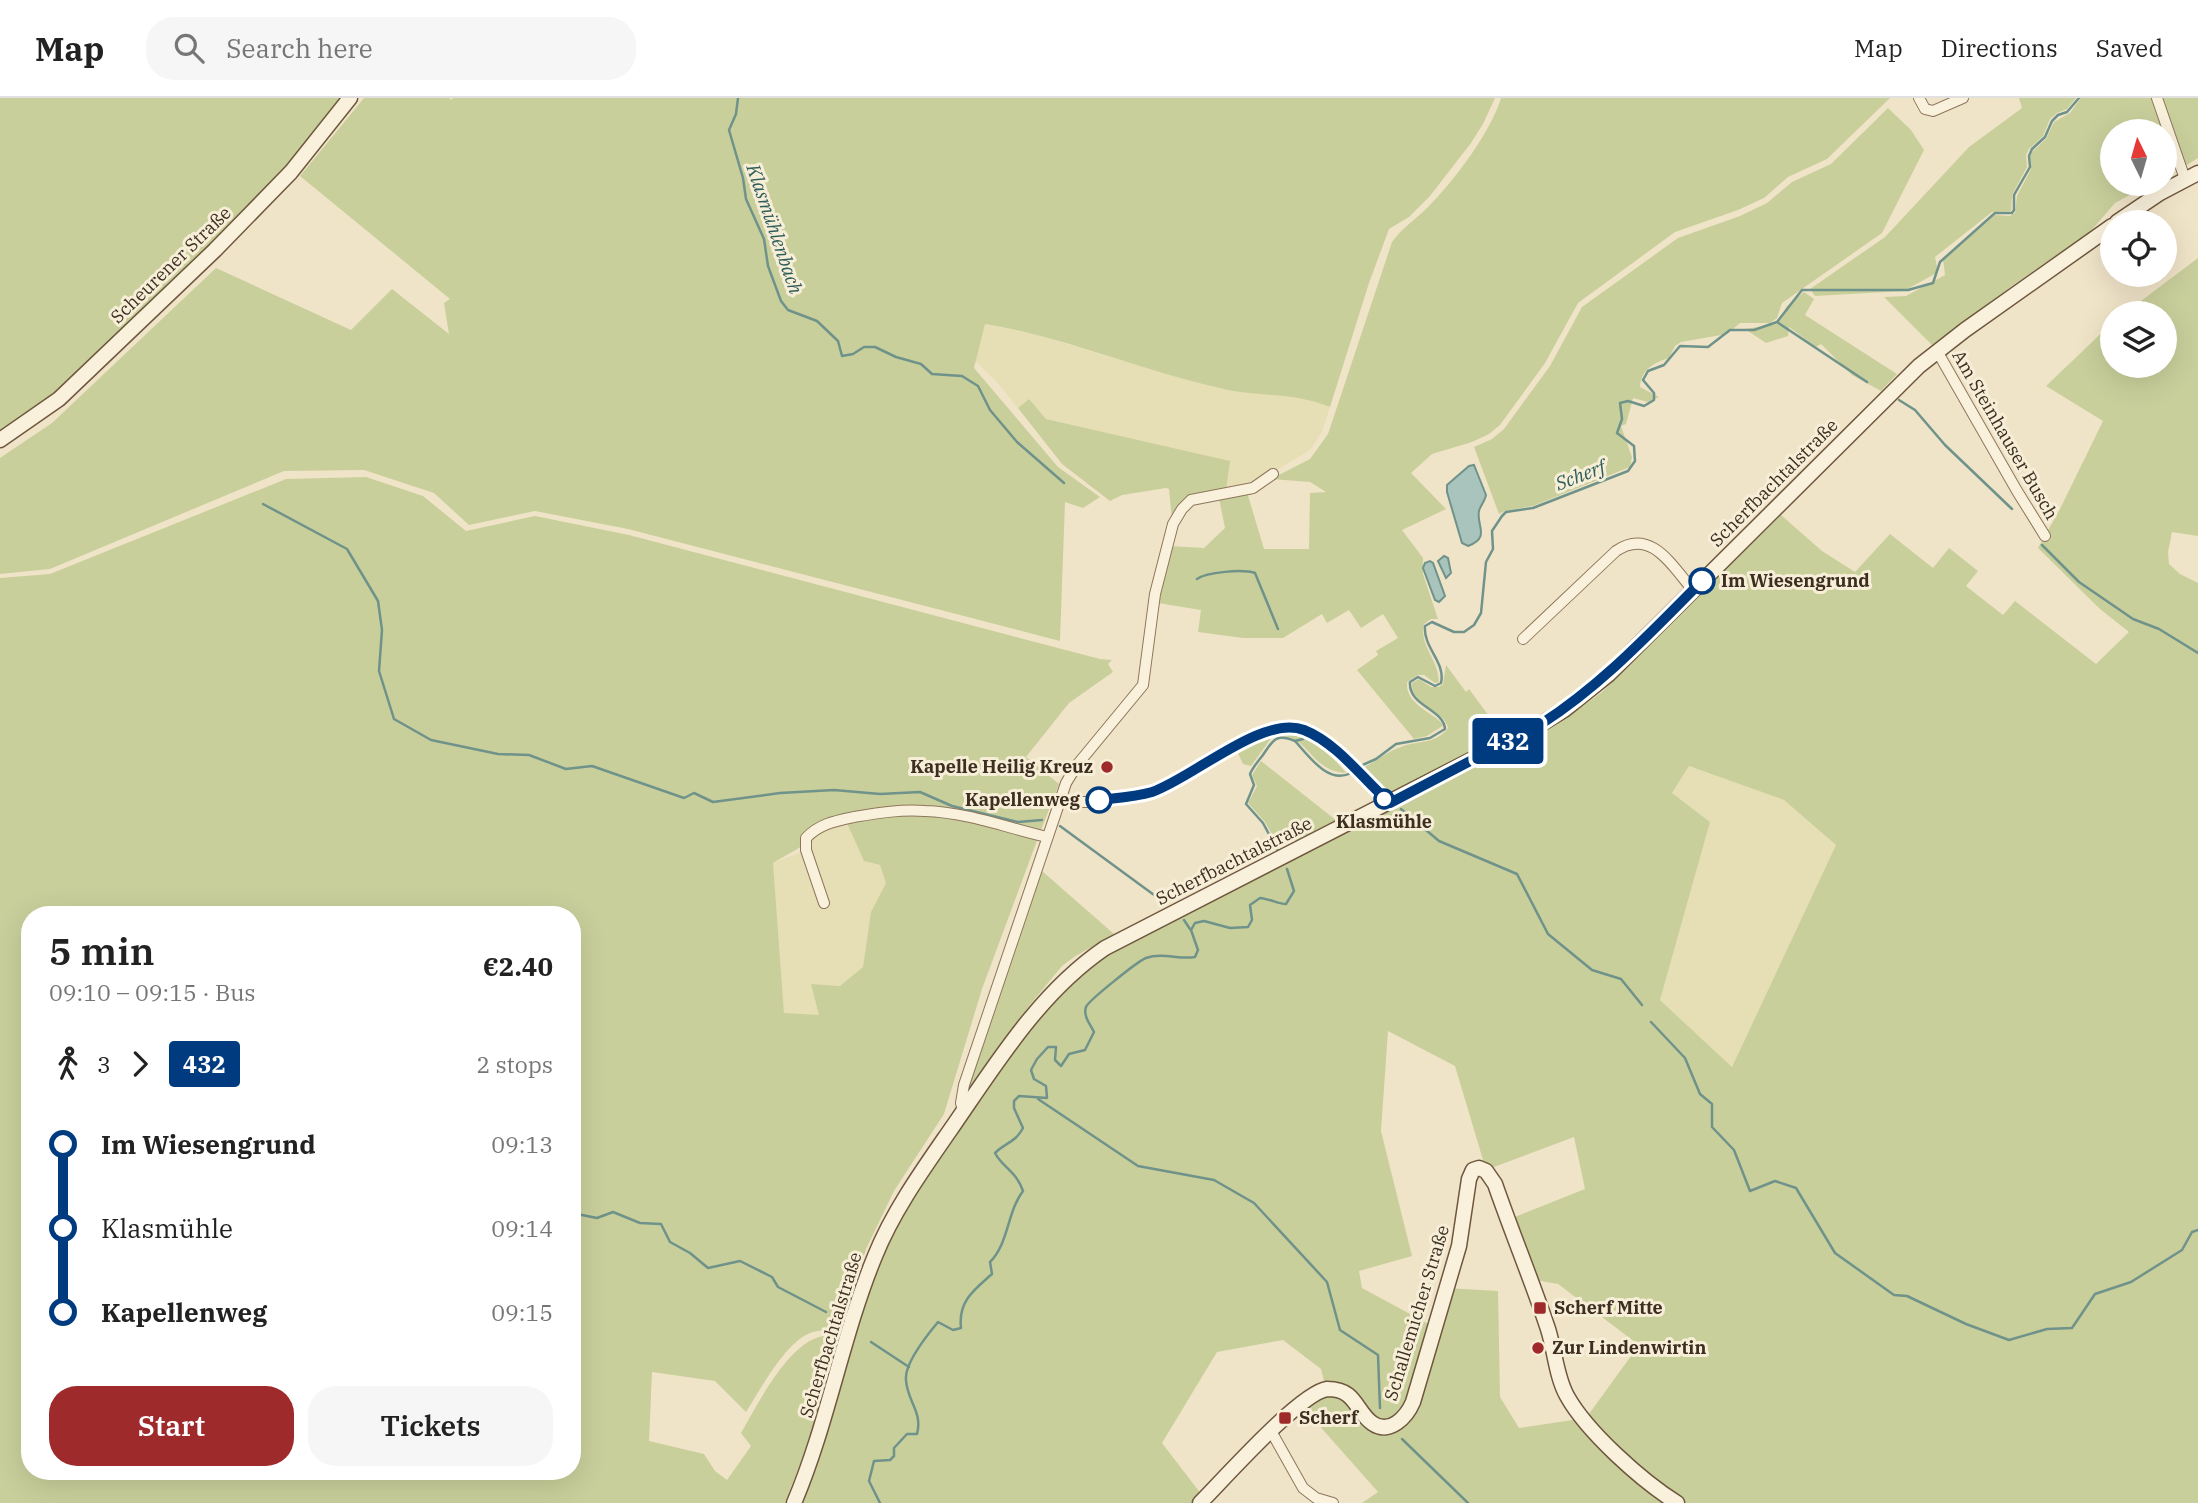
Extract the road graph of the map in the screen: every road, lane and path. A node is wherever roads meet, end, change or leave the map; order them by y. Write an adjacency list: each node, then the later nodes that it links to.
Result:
1 (350, 98): 9 (main road, Scheurener Straße)
2 (1919, 98): 3 (street)
3 (1963, 98)
4 (2157, 98): 5 (street)
5 (2192, 176): 6 (main road)
6 (2135, 210)
7 (2100, 235): 8 (main road, Scherfbachtalstraße)
8 (1937, 351): 11 (street, Am Steinhauser Busch); 12 (main road, Scherfbachtalstraße)
9 (0, 440)
10 (1273, 474): 14 (street)
11 (2045, 536)
12 (1693, 590): 13 (street); 15 (main road, Scherfbachtalstraße)
13 (1523, 639)
14 (1060, 802): 15 (street); 16 (street)
15 (1390, 803): 18 (main road, Scherfbachtalstraße)
16 (1047, 837): 17 (street); 18 (street)
17 (824, 902)
18 (963, 1111): 20 (main road, Scherfbachtalstraße)
19 (1271, 1431): 21 (main road, Schallemicher Straße); 22 (street); 23 (main road, Schallemicher Straße)
20 (794, 1503)
21 (1200, 1503)
22 (1333, 1503)
23 (1677, 1503)

